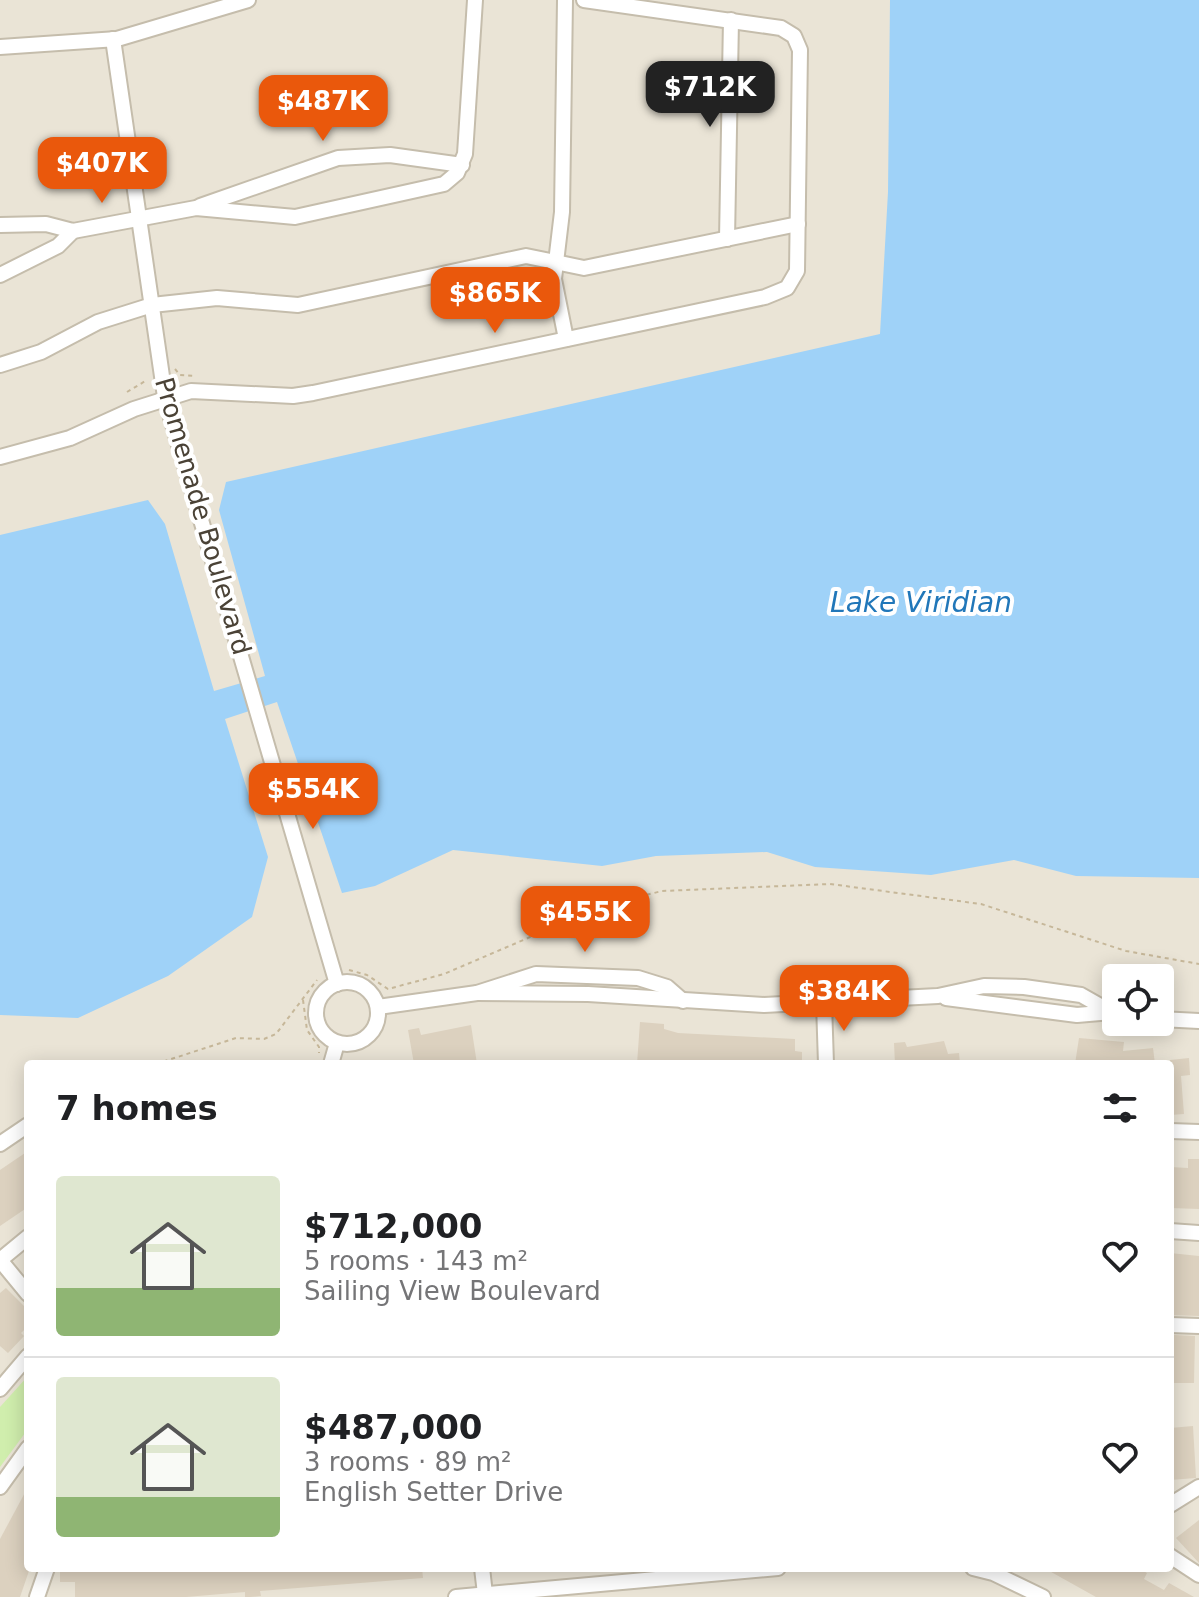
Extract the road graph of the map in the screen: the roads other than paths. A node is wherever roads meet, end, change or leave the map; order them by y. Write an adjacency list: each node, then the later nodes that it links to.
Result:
1 (248, 0): 6 (street)
2 (475, 0): 8 (street)
3 (565, 0): 15 (street)
4 (584, 0): 5 (street)
5 (731, 20): 11 (street); 14 (street)
6 (113, 39): 7 (street); 10 (street, Promenade Boulevard)
7 (0, 47)
8 (462, 165): 9 (street); 9 (street)
9 (196, 208): 10 (street)
10 (140, 216): 13 (street); 17 (street, Promenade Boulevard)
11 (798, 224): 14 (street); 18 (street)
12 (0, 225): 13 (street)
13 (73, 231): 16 (street)
14 (727, 239): 15 (street)
15 (556, 261): 17 (street); 18 (street)
16 (0, 275)
17 (152, 305): 19 (street); 20 (street, Promenade Boulevard)
18 (566, 339): 20 (street)
19 (0, 365)
20 (165, 397): 21 (street); 22 (street, Promenade Boulevard)
21 (0, 457)
22 (341, 977): 27 (street); 30 (street)
23 (477, 993): 24 (street); 24 (street); 27 (street)
24 (683, 1001): 25 (street)
25 (824, 1003): 26 (street); 32 (street)
26 (1102, 1006)
27 (378, 1007): 30 (street)
28 (1174, 1020): 29 (street)
29 (1199, 1021)
30 (337, 1043): 31 (street)
31 (325, 1060)
32 (826, 1060)
33 (24, 1128): 36 (street)
34 (1174, 1131): 35 (street)
35 (1199, 1132)
36 (0, 1144)
37 (1174, 1231): 38 (street)
38 (1199, 1233)
39 (24, 1240): 40 (street)
40 (0, 1260): 41 (street)
41 (24, 1289)
42 (1174, 1325): 43 (street)
43 (1199, 1326)
44 (24, 1361): 45 (street)
45 (0, 1389)
46 (24, 1454): 47 (street)
47 (0, 1487)
48 (1199, 1487): 49 (street)
49 (1174, 1503)
50 (1174, 1559): 56 (street)
51 (46, 1572): 58 (street)
52 (482, 1572): 57 (street)
53 (705, 1572): 55 (street)
54 (998, 1572): 60 (street)
55 (668, 1574): 57 (street)
56 (1199, 1575)
57 (485, 1594): 59 (street)
58 (37, 1597)
59 (456, 1597)
60 (1043, 1597)

